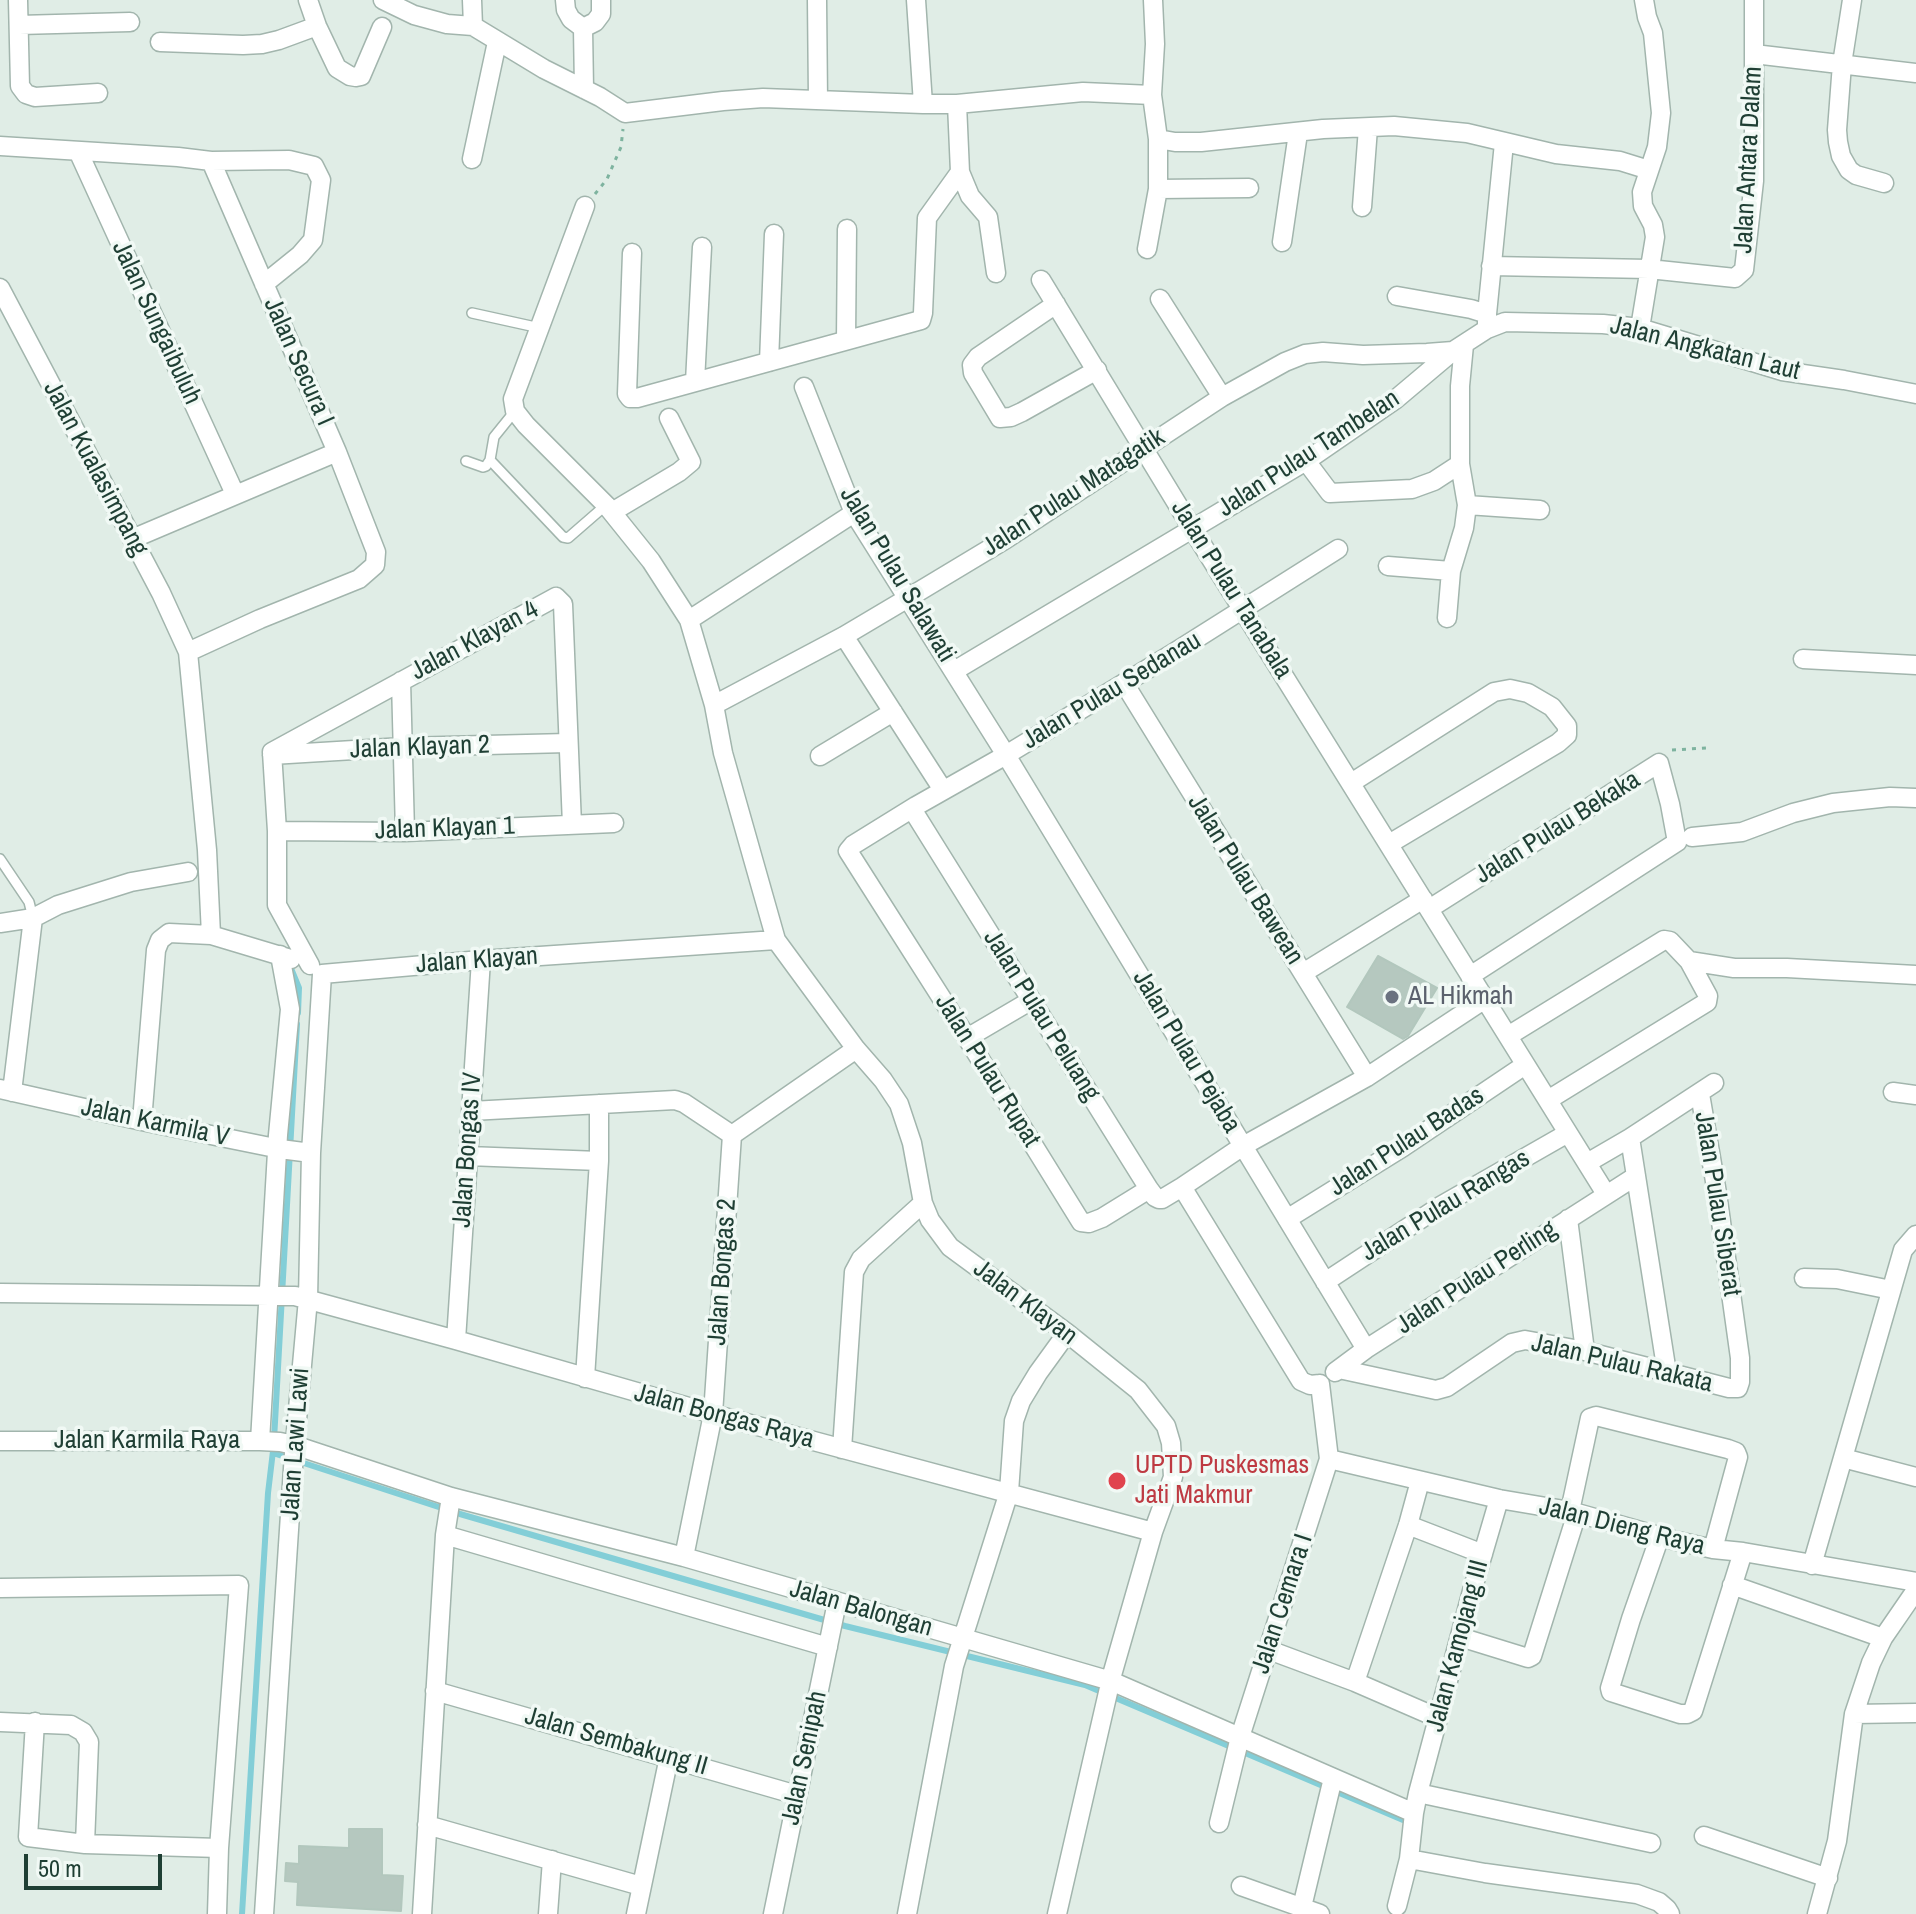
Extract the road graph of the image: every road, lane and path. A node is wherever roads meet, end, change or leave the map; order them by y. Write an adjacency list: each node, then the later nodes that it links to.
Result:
1 (18, 0): 14 (street)
2 (308, 0): 15 (street)
3 (383, 0): 16 (street)
4 (472, 0): 16 (street)
5 (565, 0): 18 (street)
6 (601, 0): 18 (street)
7 (817, 0): 27 (street)
8 (916, 0): 28 (street)
9 (1153, 0): 26 (street)
10 (1644, 0): 39 (street)
11 (1754, 0): 21 (street, Jalan Antara Dalam)
12 (1852, 0): 22 (street)
13 (130, 22): 14 (street)
14 (19, 25): 25 (street)
15 (317, 26): 17 (street); 19 (street)
16 (473, 26): 20 (street)
17 (382, 27)
18 (583, 28): 24 (street)
19 (160, 42)
20 (497, 42): 24 (street); 37 (street)
21 (1754, 54): 22 (street); 53 (street, Jalan Antara Dalam)
22 (1842, 64): 23 (street); 41 (street)
23 (1916, 73)
24 (584, 89): 30 (street)
25 (98, 93)
26 (1152, 95): 29 (street); 33 (street)
27 (818, 99): 28 (street); 30 (street)
28 (923, 104): 29 (street)
29 (957, 104): 40 (street)
30 (625, 113): 44 (path)
31 (1368, 128): 32 (street); 34 (street); 45 (street)
32 (1298, 133): 33 (street); 48 (street)
33 (1158, 139): 43 (street)
34 (1504, 143): 39 (street); 52 (street)
35 (0, 146): 36 (street)
36 (78, 151): 38 (street); 81 (street, Jalan Sungaibuluh)
37 (472, 159)
38 (211, 161): 56 (street, Jalan Secura I); 56 (street)
39 (1649, 170): 53 (street)
40 (960, 172): 54 (street); 65 (street)
41 (1884, 183)
42 (1249, 188): 43 (street)
43 (1158, 189): 50 (street)
44 (585, 206): 63 (street)
45 (1362, 207)
46 (847, 229): 65 (street)
47 (774, 234): 67 (street)
48 (1282, 242)
49 (702, 247): 69 (street)
50 (1147, 249)
51 (632, 253): 69 (street)
52 (1491, 266): 53 (street, Jalan Antara Dalam); 62 (street)
53 (1649, 269): 64 (street)
54 (996, 273)
55 (1041, 280): 60 (street, Jalan Pulau Tanabala)
56 (264, 284): 76 (street, Jalan Secura I)
57 (0, 288): 87 (street, Jalan Kualasimpang)
58 (1397, 296): 62 (street)
59 (1160, 299): 72 (street)
60 (1056, 304): 68 (street, Jalan Pulau Tanabala); 68 (street)
61 (472, 313): 63 (lane)
62 (1487, 322): 64 (street, Jalan Angkatan Laut); 66 (street, Jalan Angkatan Laut)
63 (540, 328): 73 (street)
64 (1640, 328): 71 (street, Jalan Angkatan Laut)
65 (846, 340): 67 (street)
66 (1458, 348): 72 (street, Jalan Pulau Matagatik); 79 (street, Jalan Pulau Tambelan); 80 (street)
67 (769, 362): 69 (street)
68 (1097, 370): 75 (street, Jalan Pulau Tanabala)
69 (695, 382)
70 (804, 387): 85 (street, Jalan Pulau Salawati)
71 (1916, 394)
72 (1222, 397): 75 (street, Jalan Pulau Matagatik)
73 (515, 411): 77 (lane); 83 (street, Jalan Klayan)
74 (669, 418): 83 (street)
75 (1144, 448): 86 (street, Jalan Pulau Tanabala); 91 (street, Jalan Pulau Matagatik)
76 (337, 452): 81 (street); 96 (street, Jalan Secura I)
77 (490, 460): 78 (lane); 83 (lane)
78 (466, 461)
79 (1306, 461): 80 (street); 86 (street, Jalan Pulau Tambelan)
80 (1460, 464): 82 (street)
81 (235, 494): 87 (street)
82 (1467, 505): 84 (street); 90 (street)
83 (609, 509): 94 (street, Jalan Klayan)
84 (1540, 510)
85 (854, 513): 91 (street, Jalan Pulau Salawati); 94 (street)
86 (1193, 530): 92 (street, Jalan Pulau Tanabala); 99 (street, Jalan Pulau Tambelan)
87 (132, 539): 96 (street, Jalan Kualasimpang)
88 (1338, 549): 92 (street, Jalan Pulau Sedanau)
89 (1388, 566): 90 (street)
90 (1451, 571): 93 (street)
91 (907, 599): 95 (street, Jalan Pulau Matagatik); 99 (street, Jalan Pulau Salawati)
92 (1243, 610): 101 (street, Jalan Pulau Sedanau); 111 (street, Jalan Pulau Tanabala)
93 (1447, 618)
94 (689, 620): 102 (street, Jalan Klayan)
95 (844, 636): 102 (street, Jalan Pulau Matagatik); 103 (street)
96 (188, 652): 128 (street, Jalan Kualasimpang)
97 (1803, 659): 98 (street)
98 (1916, 665)
99 (954, 671): 108 (street, Jalan Pulau Salawati)
100 (401, 681): 104 (street, Jalan Klayan 4); 105 (street); 107 (street, Jalan Klayan 4)
101 (1124, 683): 108 (street, Jalan Pulau Sedanau); 134 (street, Jalan Pulau Bawean)
102 (714, 705): 129 (street, Jalan Klayan)
103 (893, 712): 109 (street); 112 (street)
104 (568, 743): 105 (street, Jalan Klayan 2); 116 (street, Jalan Klayan 4)
105 (403, 747): 107 (street, Jalan Klayan 2); 118 (street)
106 (1706, 748): 110 (path)
107 (274, 752): 117 (street)
108 (1006, 755): 112 (street, Jalan Pulau Sedanau); 154 (street, Jalan Pulau Pejaba)
109 (820, 756)
110 (1659, 763): 119 (street, Jalan Pulau Bekaka); 125 (street, Jalan Pulau Bekaka)
111 (1351, 783): 120 (street, Jalan Pulau Tanabala); 120 (street)
112 (943, 790): 114 (street, Jalan Pulau Sedanau)
113 (1916, 798): 119 (street)
114 (912, 809): 121 (street, Jalan Pulau Sedanau); 138 (street, Jalan Pulau Peluang)
115 (614, 823): 116 (street, Jalan Klayan 1)
116 (572, 825): 118 (street, Jalan Klayan 1)
117 (277, 831): 118 (street, Jalan Klayan 1); 133 (street)
118 (405, 832)
119 (1685, 840): 136 (street)
120 (1389, 844): 125 (street, Jalan Pulau Tanabala)
121 (850, 855): 140 (street, Jalan Pulau Rupat)
122 (0, 859): 123 (lane)
123 (4, 872): 126 (lane)
124 (188, 872): 126 (street)
125 (1426, 904): 134 (street); 136 (street, Jalan Pulau Tanabala)
126 (33, 918): 127 (street); 144 (street)
127 (0, 923)
128 (211, 935): 130 (street); 150 (street)
129 (776, 940): 131 (street, Jalan Klayan); 141 (street, Jalan Klayan)
130 (280, 955): 133 (street); 155 (street)
131 (481, 960): 133 (street, Jalan Klayan); 149 (street, Jalan Bongas IV)
132 (1689, 961): 135 (street); 139 (street); 147 (street)
133 (316, 970): 155 (street, Jalan Lawi Lawi)
134 (1303, 973): 143 (street, Jalan Pulau Bawean)
135 (1916, 975)
136 (1470, 976): 137 (street, Jalan Pulau Tanabala)
137 (1485, 999): 139 (street, Jalan Pulau Tanabala); 143 (street)
138 (1030, 1001): 140 (street); 161 (street, Jalan Pulau Peluang)
139 (1508, 1036): 142 (street, Jalan Pulau Tanabala)
140 (967, 1038): 161 (street, Jalan Pulau Rupat)
141 (856, 1049): 152 (street); 163 (street, Jalan Klayan)
142 (1525, 1065): 147 (street, Jalan Pulau Tanabala); 164 (street, Jalan Pulau Badas)
143 (1367, 1077): 154 (street)
144 (6, 1090): 150 (street, Jalan Karmila V)
145 (1893, 1092): 146 (street)
146 (1916, 1095)
147 (1548, 1100): 151 (street, Jalan Pulau Tanabala)
148 (599, 1104): 149 (street); 152 (street); 157 (street)
149 (471, 1111): 156 (street, Jalan Bongas IV)
150 (142, 1121): 155 (street, Jalan Karmila V)
151 (1568, 1133): 158 (street, Jalan Pulau Tanabala); 168 (street, Jalan Pulau Rangas)
152 (732, 1135): 181 (street, Jalan Bongas 2)
153 (1630, 1138): 158 (street, Jalan Pulau Siberat); 159 (street); 180 (street, Jalan Pulau Siberat)
154 (1243, 1146): 160 (street); 164 (street, Jalan Pulau Pejaba)
155 (291, 1150): 171 (street, Jalan Lawi Lawi); 171 (street)
156 (468, 1156): 157 (street); 173 (street, Jalan Bongas IV)
157 (599, 1161): 178 (street)
158 (1587, 1163): 162 (street, Jalan Pulau Tanabala)
159 (1636, 1176): 162 (street, Jalan Pulau Perling); 177 (street)
160 (1182, 1187): 161 (street); 179 (street)
161 (1149, 1189)
162 (1606, 1194): 165 (street, Jalan Pulau Perling)
163 (923, 1203): 172 (street, Jalan Klayan); 184 (street)
164 (1287, 1219): 168 (street, Jalan Pulau Pejaba)
165 (1568, 1219): 174 (street, Jalan Pulau Perling); 175 (street)
166 (1916, 1235): 169 (street)
167 (1804, 1278): 169 (street)
168 (1325, 1282): 174 (street, Jalan Pulau Pejaba)
169 (1891, 1290): 185 (street)
170 (0, 1293): 171 (street, Jalan Bongas Raya)
171 (287, 1296): 173 (street, Jalan Bongas Raya); 183 (street, Jalan Lawi Lawi); 183 (street)
172 (1067, 1333): 189 (street); 195 (street, Jalan Klayan)
173 (456, 1340): 178 (street, Jalan Bongas Raya)
174 (1366, 1349): 176 (street, Jalan Pulau Perling)
175 (1585, 1351): 176 (street, Jalan Pulau Rakata); 177 (street, Jalan Pulau Rakata)
176 (1339, 1369): 179 (street, Jalan Pulau Perling)
177 (1667, 1373): 180 (street, Jalan Pulau Rakata)
178 (585, 1378): 181 (street, Jalan Bongas Raya)
179 (1320, 1384): 186 (street, Jalan Cemara I)
180 (1729, 1388)
181 (713, 1414): 184 (street, Jalan Bongas Raya); 200 (street, Jalan Bongas 2)
182 (0, 1441): 183 (street, Jalan Karmila Raya)
183 (280, 1444): 191 (street, Jalan Balongan); 240 (street, Jalan Lawi Lawi)
184 (842, 1449): 189 (street, Jalan Bongas Raya)
185 (1843, 1458): 187 (street); 201 (street)
186 (1329, 1459): 188 (street, Jalan Dieng Raya); 210 (street, Jalan Cemara I)
187 (1916, 1477)
188 (1420, 1481): 190 (street, Jalan Dieng Raya); 193 (street)
189 (1009, 1492): 195 (street, Jalan Bongas Raya); 211 (street)
190 (1499, 1499): 192 (street, Jalan Dieng Raya); 199 (street, Jalan Kamojang III)
191 (450, 1500): 194 (street); 200 (street, Jalan Balongan)
192 (1574, 1512): 196 (street, Jalan Dieng Raya); 197 (street); 207 (street)
193 (1408, 1525): 199 (street); 212 (street)
194 (446, 1529): 209 (street); 213 (street)
195 (1153, 1532): 214 (street, Jalan Klayan)
196 (1660, 1536): 197 (street, Jalan Dieng Raya); 203 (street)
197 (1713, 1549): 198 (street, Jalan Dieng Raya)
198 (1743, 1552): 201 (street, Jalan Dieng Raya); 203 (street)
199 (1483, 1554): 207 (street, Jalan Kamojang III)
200 (684, 1557): 206 (street, Jalan Balongan)
201 (1812, 1565): 202 (street, Jalan Dieng Raya)
202 (1916, 1582)
203 (1732, 1585): 208 (street)
204 (0, 1588): 231 (street)
205 (1916, 1590): 208 (street)
206 (835, 1609): 209 (street, Jalan Senipah); 211 (street, Jalan Balongan)
207 (1460, 1637): 217 (street, Jalan Kamojang III)
208 (1883, 1638): 216 (street)
209 (829, 1643): 224 (street, Jalan Senipah)
210 (1269, 1650): 212 (street); 220 (street, Jalan Cemara I)
211 (958, 1651): 214 (street, Jalan Balongan); 245 (street)
212 (1355, 1682): 217 (street)
213 (435, 1691): 221 (street, Jalan Sembakung II); 227 (street)
214 (1108, 1691): 220 (street, Jalan Balongan); 246 (street, Jalan Klayan)
215 (1916, 1713): 216 (street)
216 (1854, 1714): 234 (street)
217 (1438, 1718): 223 (street, Jalan Kamojang III)
218 (0, 1722): 219 (street)
219 (35, 1722): 230 (street); 230 (street)
220 (1238, 1746): 222 (street, Jalan Balongan); 226 (street, Jalan Cemara I)
221 (669, 1757): 224 (street, Jalan Sembakung II); 235 (street)
222 (1331, 1785): 225 (street, Jalan Balongan); 238 (street)
223 (1418, 1793): 225 (street, Jalan Kamojang III); 229 (street)
224 (797, 1795): 244 (street, Jalan Senipah)
225 (1414, 1813): 232 (street, Jalan Kamojang III)
226 (1219, 1823)
227 (427, 1825): 233 (street); 241 (street)
228 (1704, 1836): 234 (street)
229 (1651, 1843)
230 (85, 1844): 231 (street)
231 (219, 1848): 239 (street)
232 (1409, 1859): 237 (street, Jalan Kamojang III); 247 (street)
233 (552, 1860): 235 (street); 242 (street)
234 (1828, 1878): 248 (street)
235 (641, 1886): 243 (street)
236 (1241, 1886): 238 (street)
237 (1397, 1906)
238 (1313, 1912)
239 (217, 1914)
240 (264, 1914)
241 (422, 1914)
242 (548, 1914)
243 (636, 1914)
244 (773, 1914)
245 (907, 1914)
246 (1057, 1914)
247 (1670, 1914)
248 (1817, 1914)

